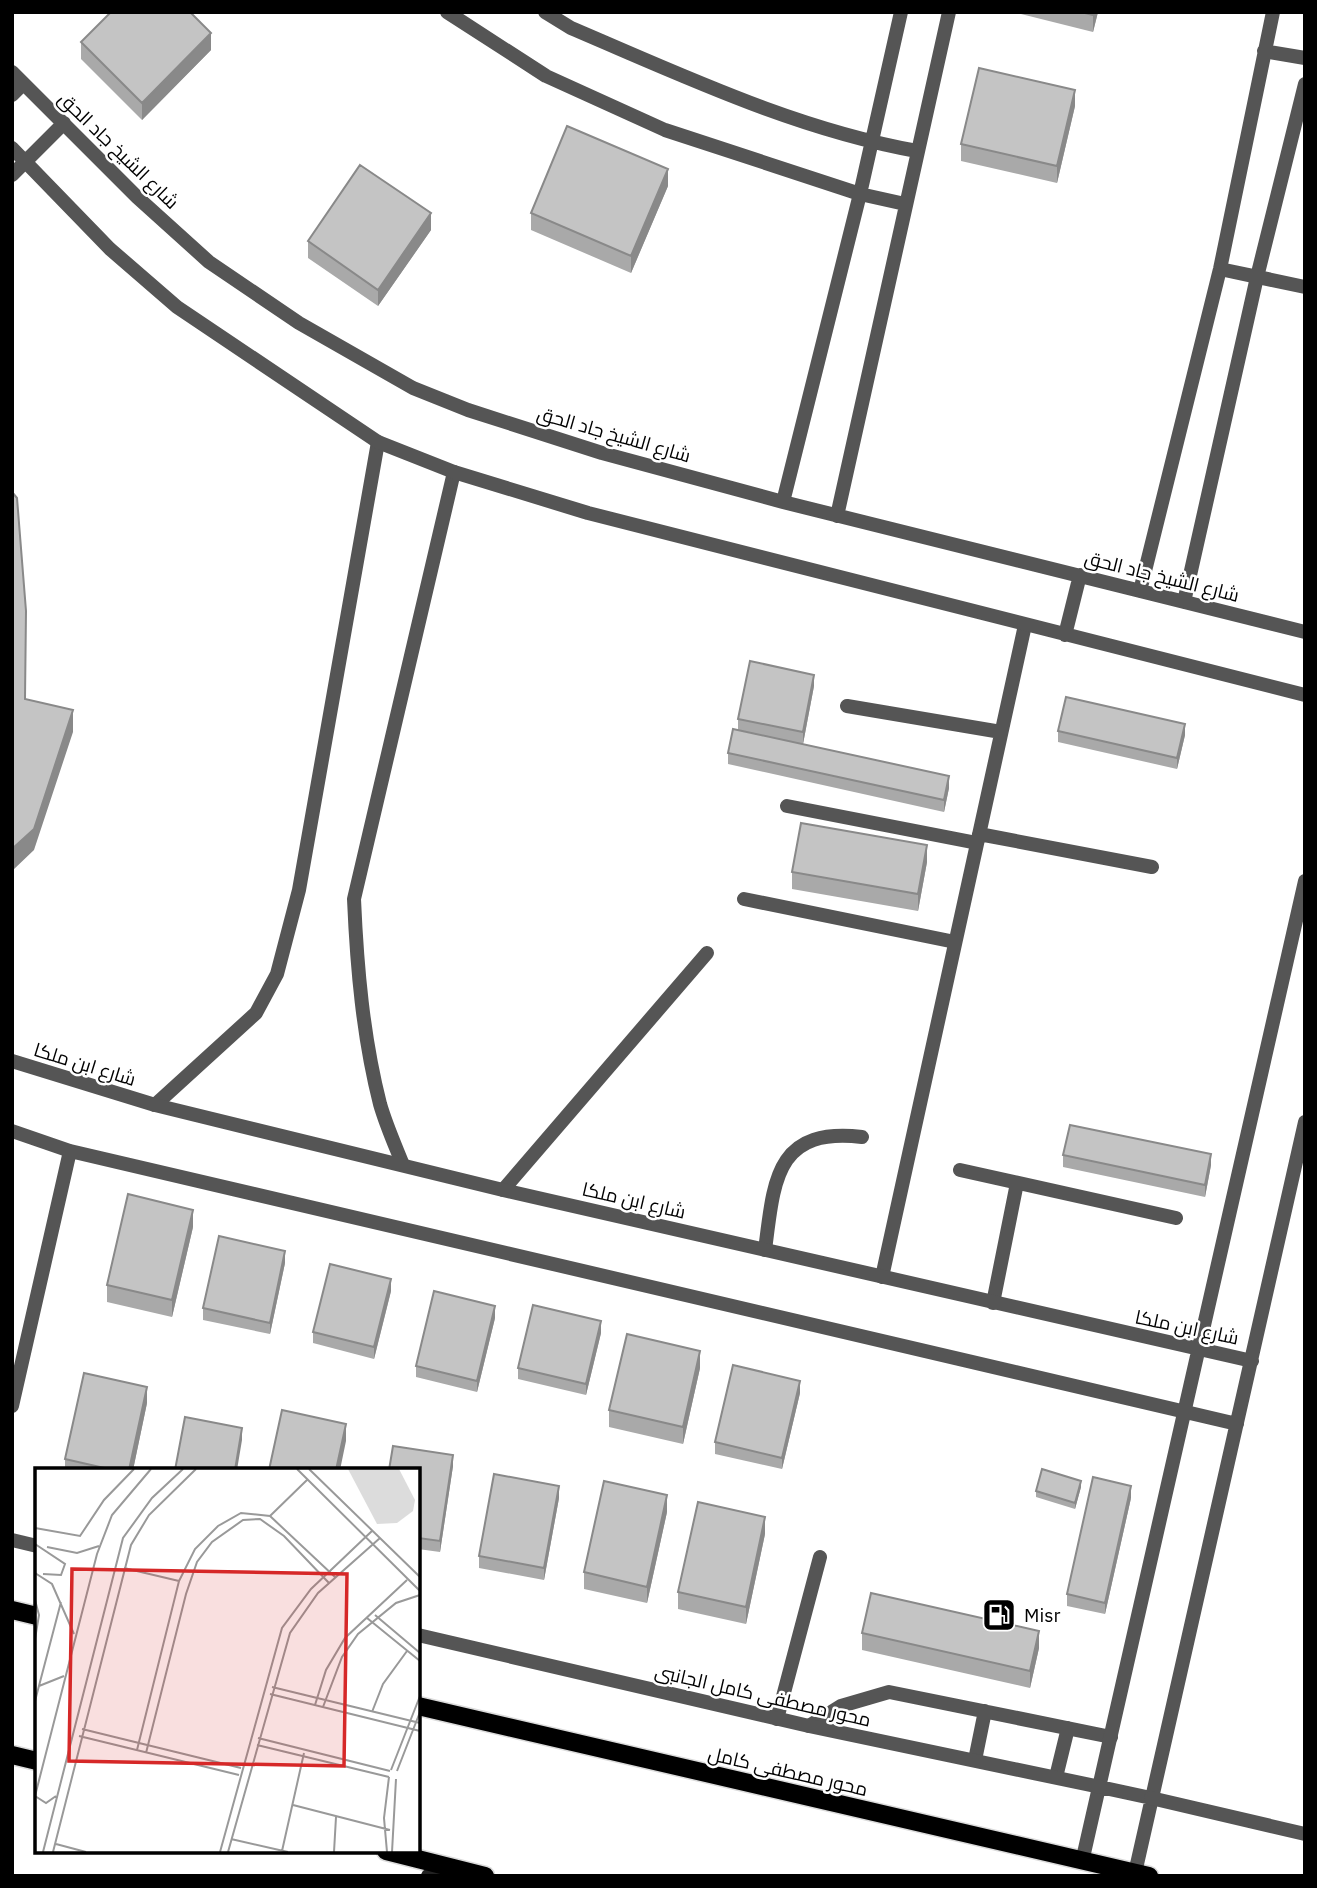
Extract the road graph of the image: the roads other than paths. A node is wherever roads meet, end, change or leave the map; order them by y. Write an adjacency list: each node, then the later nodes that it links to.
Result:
1 (447, 12): 18 (street)
2 (545, 12): 13 (street)
3 (901, 12): 13 (street)
4 (949, 12): 15 (street)
5 (1273, 12): 6 (street)
6 (1264, 51): 7 (street); 20 (street)
7 (1305, 58)
8 (12, 72): 9 (street, شارع الشيخ جاد الحق)
9 (23, 84): 11 (street); 12 (street, شارع الشيخ جاد الحق)
10 (1305, 84): 21 (street)
11 (12, 95)
12 (64, 123): 16 (street); 25 (street, شارع الشيخ جاد الحق)
13 (873, 143): 15 (street); 18 (street)
14 (12, 148): 16 (street)
15 (917, 151): 19 (street)
16 (27, 161): 17 (street); 23 (street)
17 (12, 175)
18 (860, 194): 19 (street); 25 (street)
19 (905, 204): 26 (street)
20 (1220, 269): 21 (street); 28 (street)
21 (1257, 277): 22 (street); 29 (street)
22 (1305, 287)
23 (379, 442): 24 (street); 44 (street)
24 (454, 472): 30 (street); 49 (street)
25 (783, 502): 26 (street, شارع الشيخ جاد الحق)
26 (837, 516): 27 (street, شارع الشيخ جاد الحق)
27 (1080, 575): 28 (street, شارع الشيخ جاد الحق); 32 (street)
28 (1140, 591): 29 (street, شارع الشيخ جاد الحق)
29 (1184, 602): 31 (street, شارع الشيخ جاد الحق)
30 (1025, 625): 32 (street); 35 (street)
31 (1305, 632)
32 (1065, 635): 33 (street)
33 (1305, 695)
34 (847, 706): 35 (street)
35 (1001, 732): 37 (street)
36 (787, 806): 37 (street)
37 (978, 839): 38 (street); 41 (street)
38 (1152, 867)
39 (1305, 881): 57 (street)
40 (744, 899): 41 (street)
41 (955, 942): 55 (street)
42 (707, 953): 52 (street)
43 (12, 1061): 44 (street, شارع ابن ملكا)
44 (155, 1105): 49 (street, شارع ابن ملكا)
45 (1305, 1122): 58 (street)
46 (12, 1131): 48 (street)
47 (862, 1137): 54 (street)
48 (70, 1151): 59 (street); 60 (street)
49 (403, 1165): 52 (street, شارع ابن ملكا)
50 (960, 1170): 51 (street)
51 (1017, 1183): 53 (street); 56 (street)
52 (503, 1190): 54 (street, شارع ابن ملكا)
53 (1176, 1218)
54 (765, 1250): 55 (street, شارع ابن ملكا)
55 (882, 1277): 56 (street, شارع ابن ملكا)
56 (993, 1303): 57 (street, شارع ابن ملكا)
57 (1199, 1350): 58 (street, شارع ابن ملكا); 60 (street)
58 (1252, 1361): 61 (street)
59 (12, 1406)
60 (1184, 1412): 61 (street); 73 (street)
61 (1237, 1424): 79 (street)
62 (12, 1540): 63 (street)
63 (35, 1546)
64 (820, 1557): 70 (street)
65 (12, 1610): 66 (main road)
66 (35, 1616)
67 (420, 1635): 70 (street, محور مصطفى كامل الجانبى)
68 (420, 1706): 82 (main road, محور مصطفى كامل)
69 (985, 1711): 71 (street); 72 (street); 75 (street)
70 (777, 1718): 71 (street, محور مصطفى كامل الجانبى)
71 (809, 1726): 75 (street, محور مصطفى كامل الجانبى)
72 (1068, 1728): 73 (street); 77 (street)
73 (1111, 1737): 78 (street)
74 (12, 1755): 76 (main road)
75 (975, 1760): 77 (street, محور مصطفى كامل الجانبى)
76 (35, 1761)
77 (1056, 1777): 78 (street, محور مصطفى كامل الجانبى)
78 (1100, 1787): 79 (street, محور مصطفى كامل الجانبى); 82 (street)
79 (1151, 1798): 80 (street); 84 (street)
80 (1305, 1834)
81 (394, 1853): 83 (main road)
82 (1082, 1862): 84 (main road, محور مصطفى كامل)
83 (448, 1867): 85 (main road); 86 (main road)
84 (1142, 1874)
85 (428, 1876)
86 (485, 1876)

